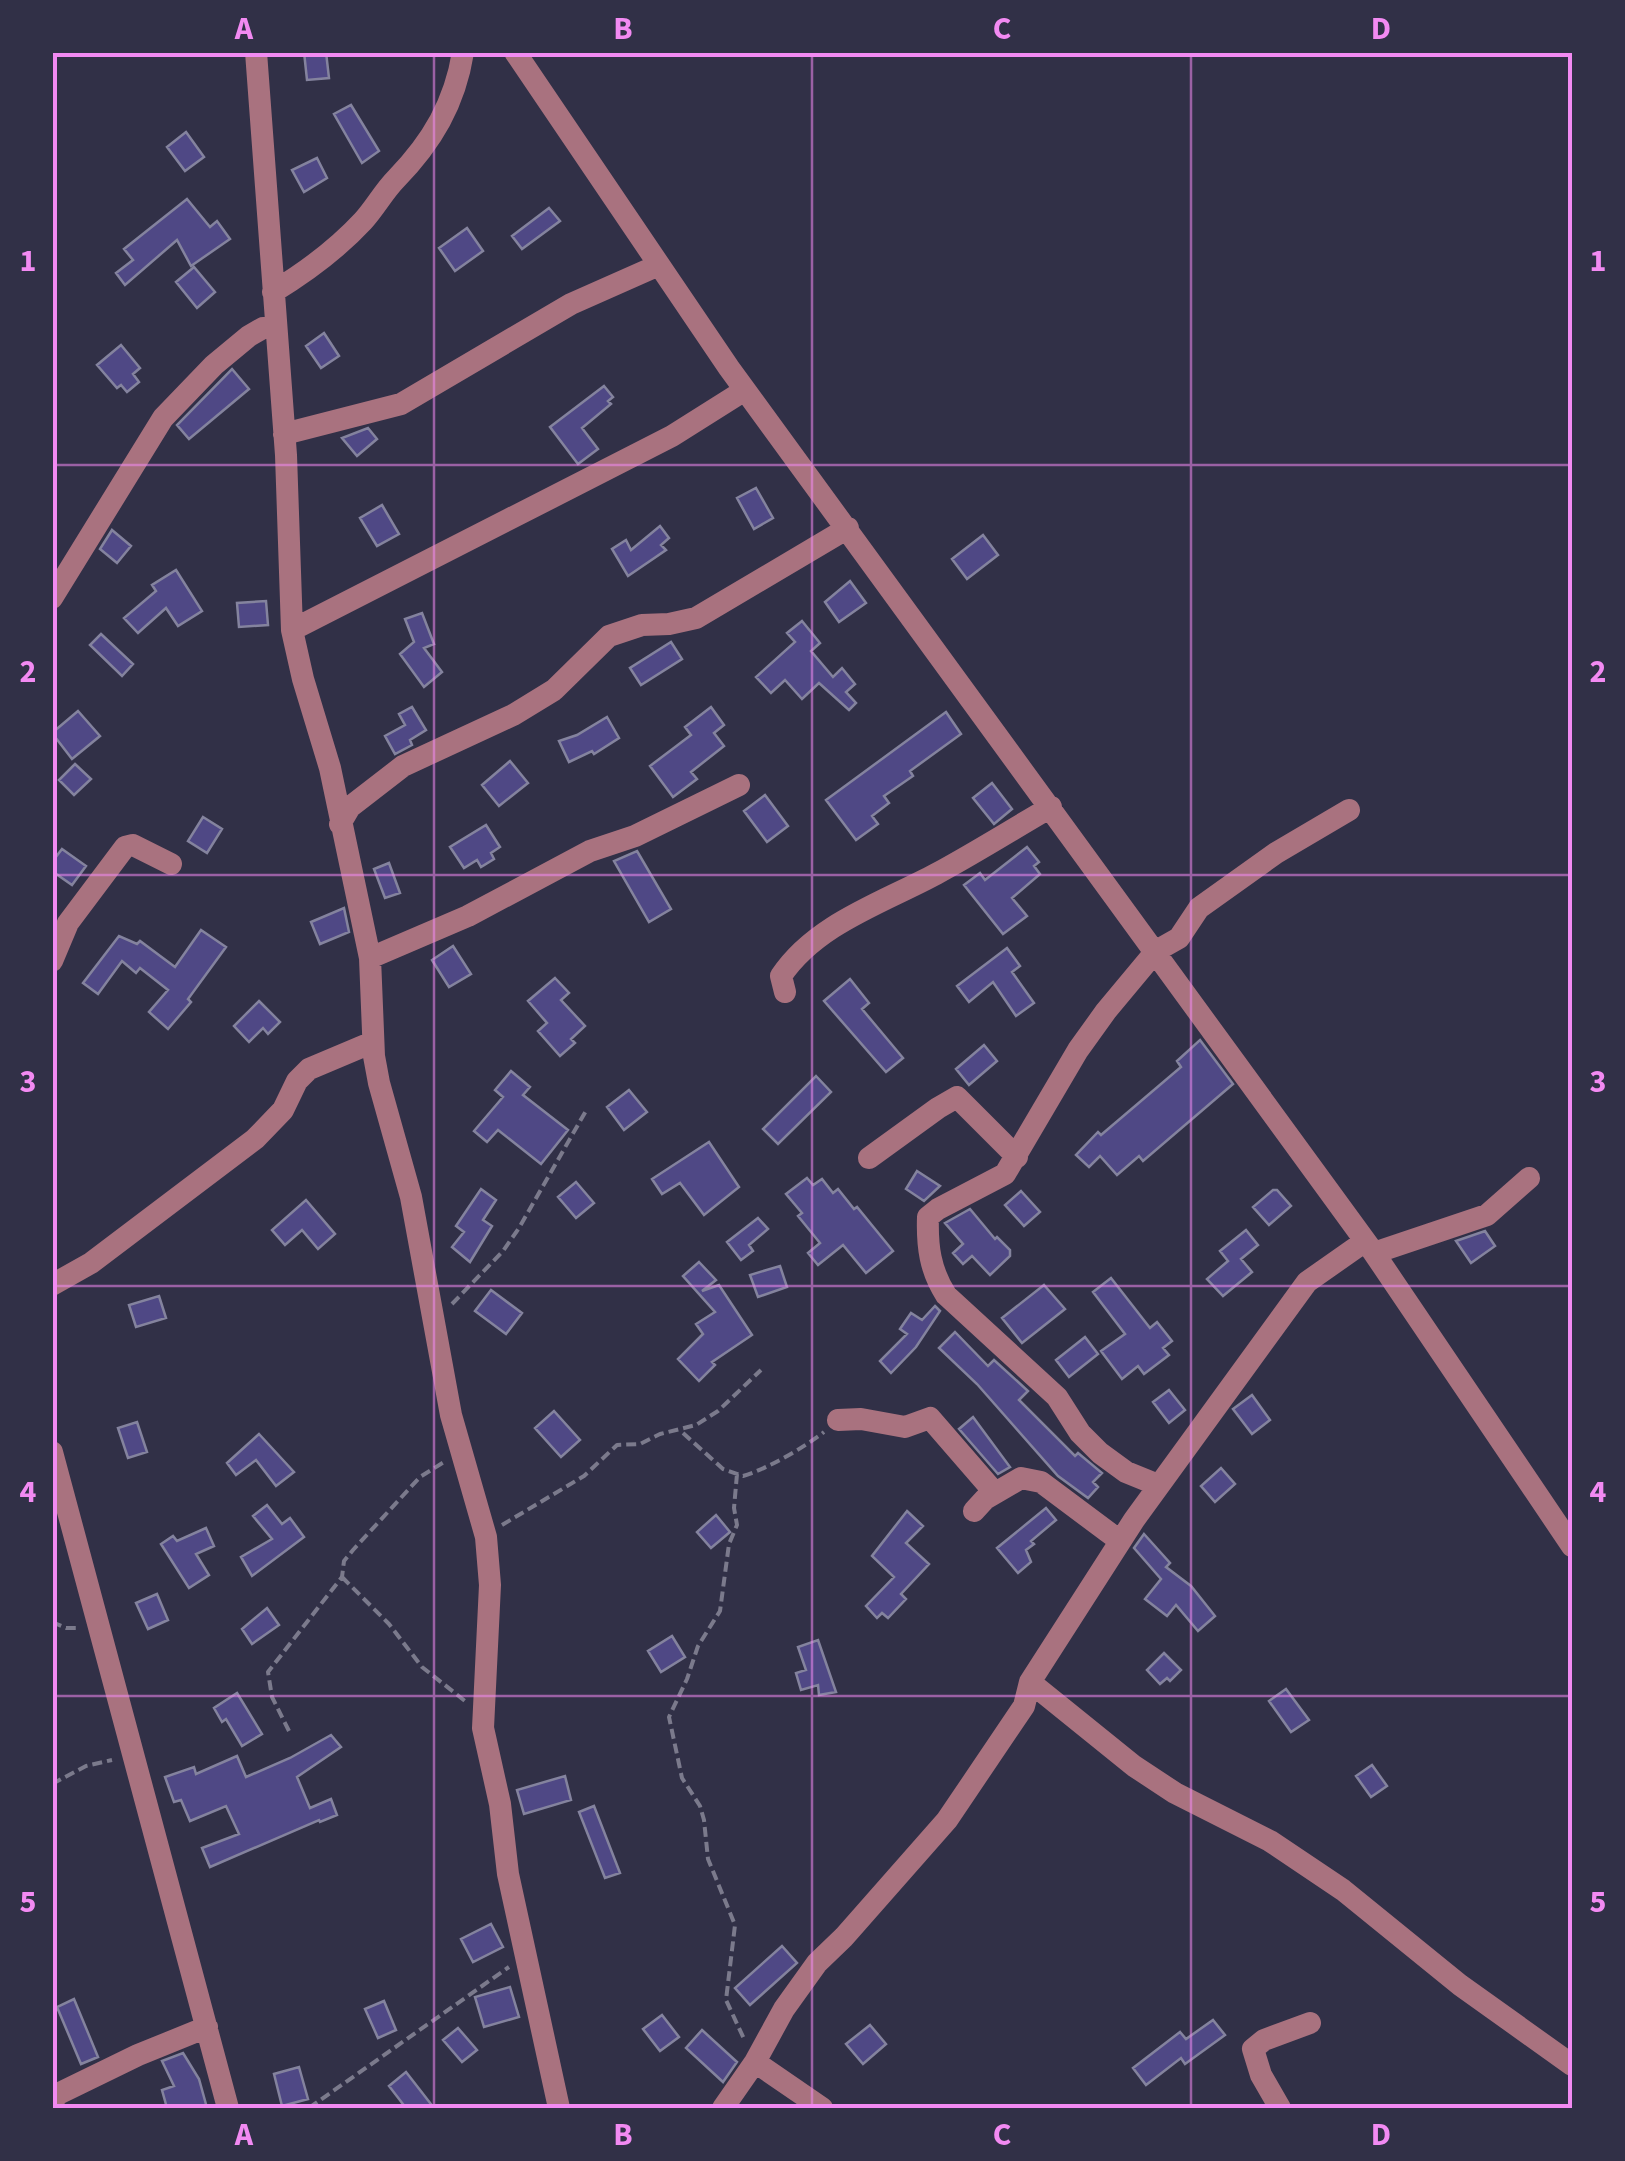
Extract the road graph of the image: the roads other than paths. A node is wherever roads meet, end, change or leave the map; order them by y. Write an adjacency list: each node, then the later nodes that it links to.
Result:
1 (256, 52): 5 (street)
2 (463, 52): 5 (street)
3 (514, 52): 4 (street)
4 (659, 265): 7 (street); 8 (street)
5 (273, 292): 6 (street)
6 (276, 328): 8 (street); 10 (street)
7 (745, 390): 9 (street); 11 (street)
8 (284, 434): 11 (street)
9 (848, 528): 13 (street); 15 (street)
10 (52, 598)
11 (292, 630): 15 (street)
12 (738, 785): 18 (street)
13 (1051, 807): 17 (street); 20 (street)
14 (1349, 810): 17 (street)
15 (340, 824): 18 (street)
16 (171, 864): 19 (street)
17 (1156, 951): 22 (street); 25 (street)
18 (370, 958): 21 (street)
19 (52, 961)
20 (784, 992)
21 (373, 1042): 26 (street); 42 (street)
22 (1017, 1157): 23 (street); 29 (street)
23 (869, 1158)
24 (1529, 1178): 25 (street)
25 (1369, 1248): 29 (street); 33 (street)
26 (52, 1285)
27 (838, 1420): 30 (street)
28 (52, 1452): 36 (street)
29 (1158, 1485): 32 (street)
30 (995, 1494): 31 (street); 32 (street)
31 (974, 1511)
32 (1120, 1541): 34 (street)
33 (1572, 1546)
34 (1030, 1682): 37 (street); 38 (street)
35 (1310, 2023): 45 (street)
36 (207, 2027): 39 (street); 41 (street)
37 (755, 2062): 40 (street); 43 (street)
38 (1572, 2065)
39 (52, 2100)
40 (807, 2102): 44 (street)
41 (228, 2108)
42 (559, 2108)
43 (723, 2108)
44 (822, 2108)
45 (1280, 2108)

